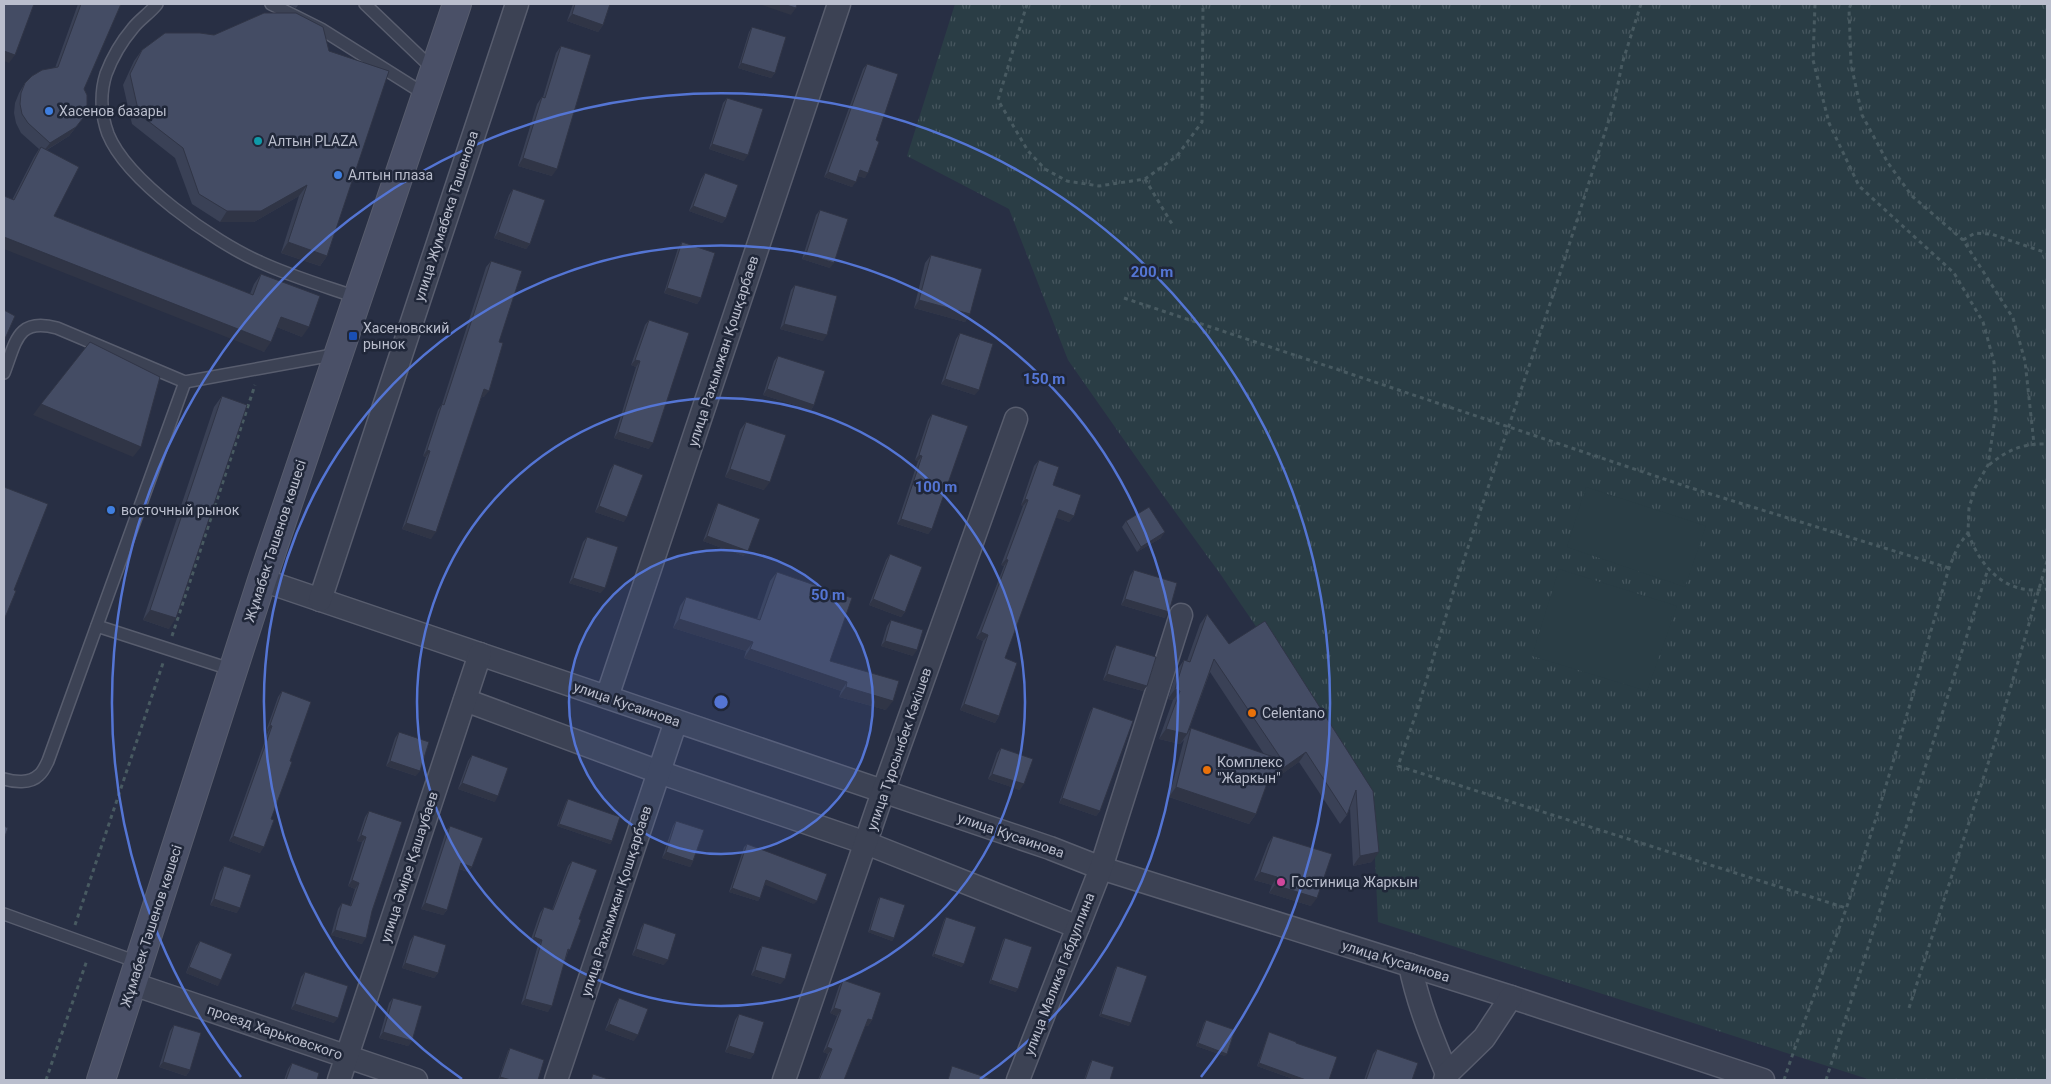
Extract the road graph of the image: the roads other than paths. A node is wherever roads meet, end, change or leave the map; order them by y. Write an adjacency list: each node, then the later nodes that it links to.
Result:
1 (157, 4): 8 (lane)
2 (271, 4): 7 (lane)
3 (365, 4): 7 (lane)
4 (457, 4): 7 (main road, Жұмабек Тәшенов көшесі)
5 (517, 4): 14 (street, улица Жумабека Ташенова)
6 (839, 4): 19 (street, улица Рахымжан Қошқарбаев)
7 (430, 83): 8 (main road, Жұмабек Тәшенов көшесі)
8 (356, 297): 9 (main road, Жұмабек Тәшенов көшесі)
9 (338, 354): 11 (lane); 13 (main road, Жұмабек Тәшенов көшесі)
10 (4, 373): 11 (lane)
11 (185, 382): 16 (lane)
12 (1016, 419): 24 (street, улица Тұрсынбек Кәкішев)
13 (262, 580): 14 (street, улица Кусаинова); 18 (main road, Жұмабек Тәшенов көшесі)
14 (320, 600): 17 (street, улица Кусаинова)
15 (1180, 615): 26 (street, улица Малика Габдуллина)
16 (97, 626): 18 (lane); 23 (lane)
17 (480, 654): 19 (street, улица Кусаинова); 20 (street, улица Әміре Қашаубаев)
18 (233, 670): 30 (main road, Жұмабек Тәшенов көшесі)
19 (607, 698): 21 (street, улица Кусаинова)
20 (465, 700): 22 (street); 32 (street, улица Әміре Қашаубаев)
21 (676, 721): 22 (street, улица Рахымжан Қошқарбаев); 24 (street, улица Кусаинова)
22 (659, 772): 25 (street); 37 (street, улица Рахымжан Қошқарбаев)
23 (4, 779)
24 (883, 792): 25 (street, улица Тұрсынбек Кәкішев); 26 (street, улица Кусаинова)
25 (866, 843): 28 (street); 38 (street, улица Тұрсынбек Кәкішев)
26 (1101, 868): 28 (street, улица Малика Габдуллина); 29 (street, улица Кусаинова)
27 (4, 914): 30 (lane)
28 (1078, 927): 39 (street, улица Малика Габдуллина)
29 (1410, 965): 31 (street, улица Кусаинова); 33 (street)
30 (136, 974): 32 (street, проезд Харьковского); 34 (main road, Жұмабек Тәшенов көшесі)
31 (1511, 997): 33 (street); 40 (street, улица Кусаинова)
32 (346, 1056): 35 (street, улица Әміре Қашаубаев); 36 (street, проезд Харьковского)
33 (1446, 1077)
34 (101, 1080)
35 (339, 1080)
36 (416, 1080)
37 (556, 1080)
38 (784, 1080)
39 (1018, 1080)
40 (1763, 1080)

